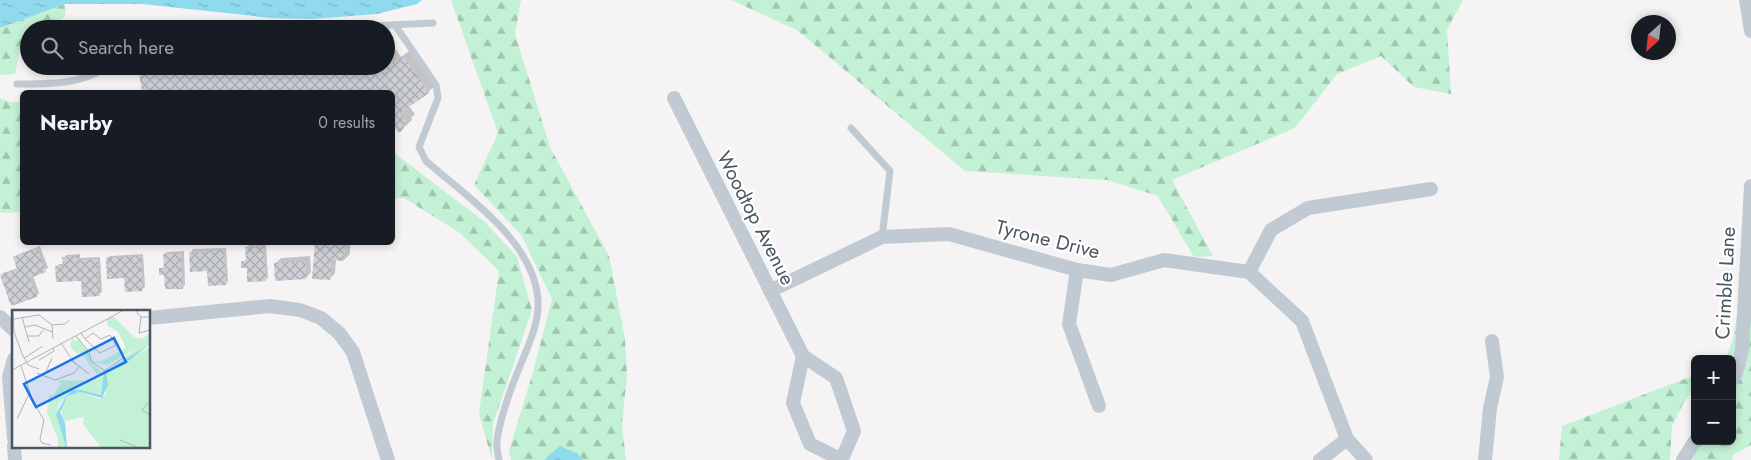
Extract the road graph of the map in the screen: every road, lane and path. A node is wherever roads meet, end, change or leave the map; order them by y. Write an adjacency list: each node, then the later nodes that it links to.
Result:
1 (1746, 0): 4 (street)
2 (433, 23): 3 (lane)
3 (395, 25): 28 (lane)
4 (1751, 31)
5 (94, 75): 6 (lane)
6 (17, 84)
7 (674, 98): 15 (street, Woodtop Avenue)
8 (851, 128): 11 (lane)
9 (1751, 186): 12 (street, Crimble Lane)
10 (1430, 189): 14 (street)
11 (882, 237): 13 (street, Tyrone Drive); 15 (street, Tyrone Drive)
12 (1749, 258): 22 (street, Crimble Lane)
13 (1077, 270): 14 (street, Tyrone Drive); 23 (street)
14 (1249, 272): 25 (street)
15 (770, 291): 20 (street, Woodtop Avenue)
16 (0, 317): 18 (street)
17 (150, 318): 27 (street)
18 (12, 328)
19 (1492, 340): 32 (street)
20 (803, 356): 29 (street, Woodtop Avenue); 29 (street, Woodtop Avenue)
21 (12, 366): 24 (street)
22 (1736, 373)
23 (1099, 406)
24 (12, 414)
25 (1347, 439): 30 (street); 31 (street)
26 (1692, 445): 33 (street)
27 (388, 460)
28 (500, 460)
29 (842, 460)
30 (1320, 460)
31 (1366, 460)
32 (1485, 460)
33 (1682, 460)

